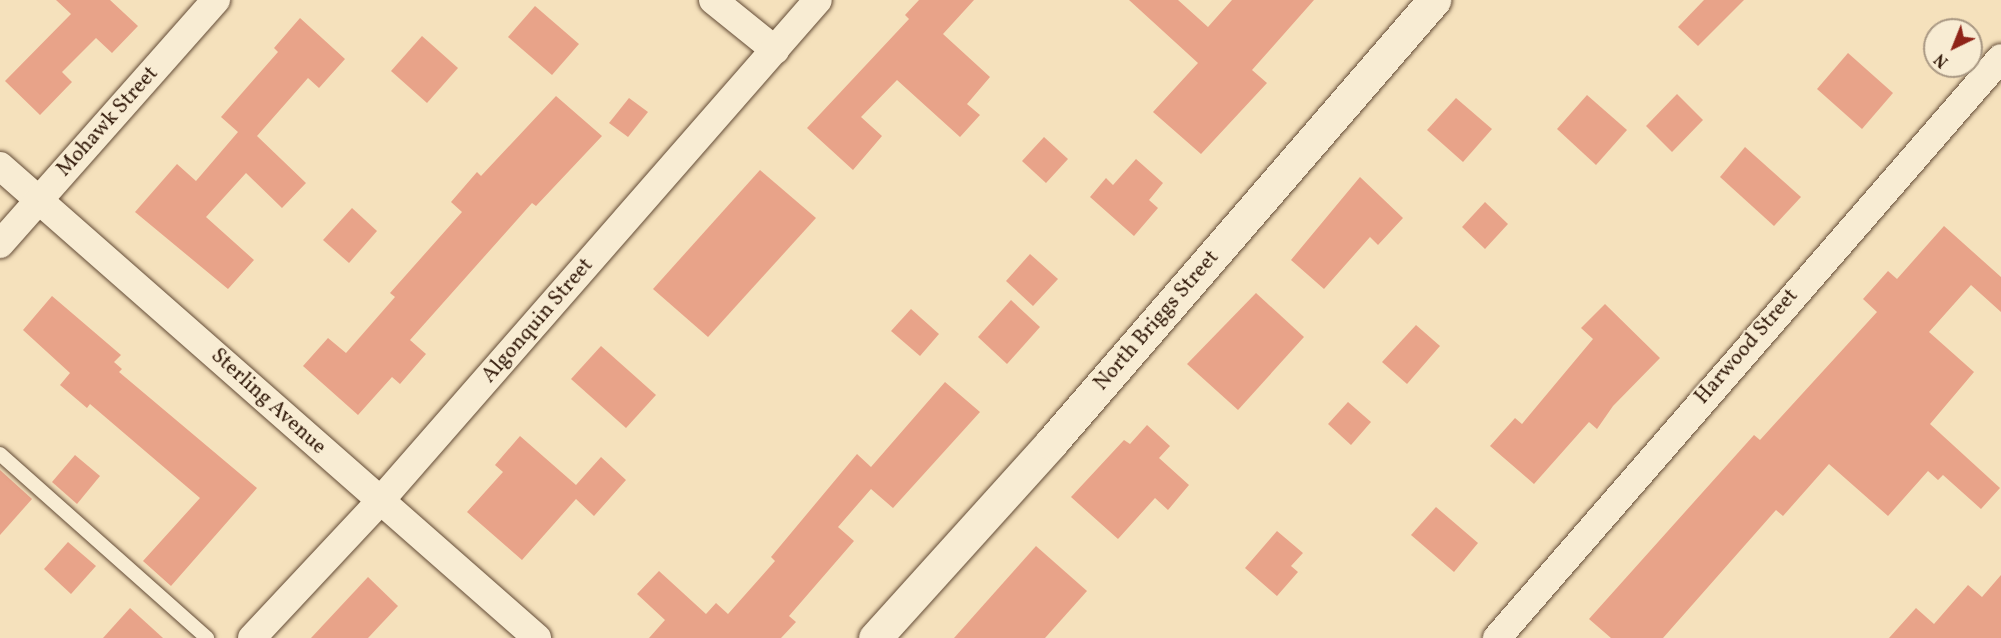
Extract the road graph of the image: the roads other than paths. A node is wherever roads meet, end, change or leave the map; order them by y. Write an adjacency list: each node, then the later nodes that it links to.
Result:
1 (216, 0): 8 (street, Mohawk Street)
2 (713, 0): 5 (street)
3 (818, 0): 5 (street, Algonquin Street)
4 (1434, 0): 15 (street, North Briggs Street)
5 (775, 50): 11 (street, Algonquin Street)
6 (2001, 58): 16 (street, Harwood Street)
7 (0, 166): 8 (street, Sterling Avenue)
8 (40, 200): 9 (street, Mohawk Street); 11 (street, Sterling Avenue)
9 (0, 244)
10 (0, 454): 12 (lane)
11 (380, 501): 13 (street, Algonquin Street); 14 (street, Sterling Avenue)
12 (207, 638)
13 (252, 638)
14 (537, 638)
15 (875, 638)
16 (1497, 638)

